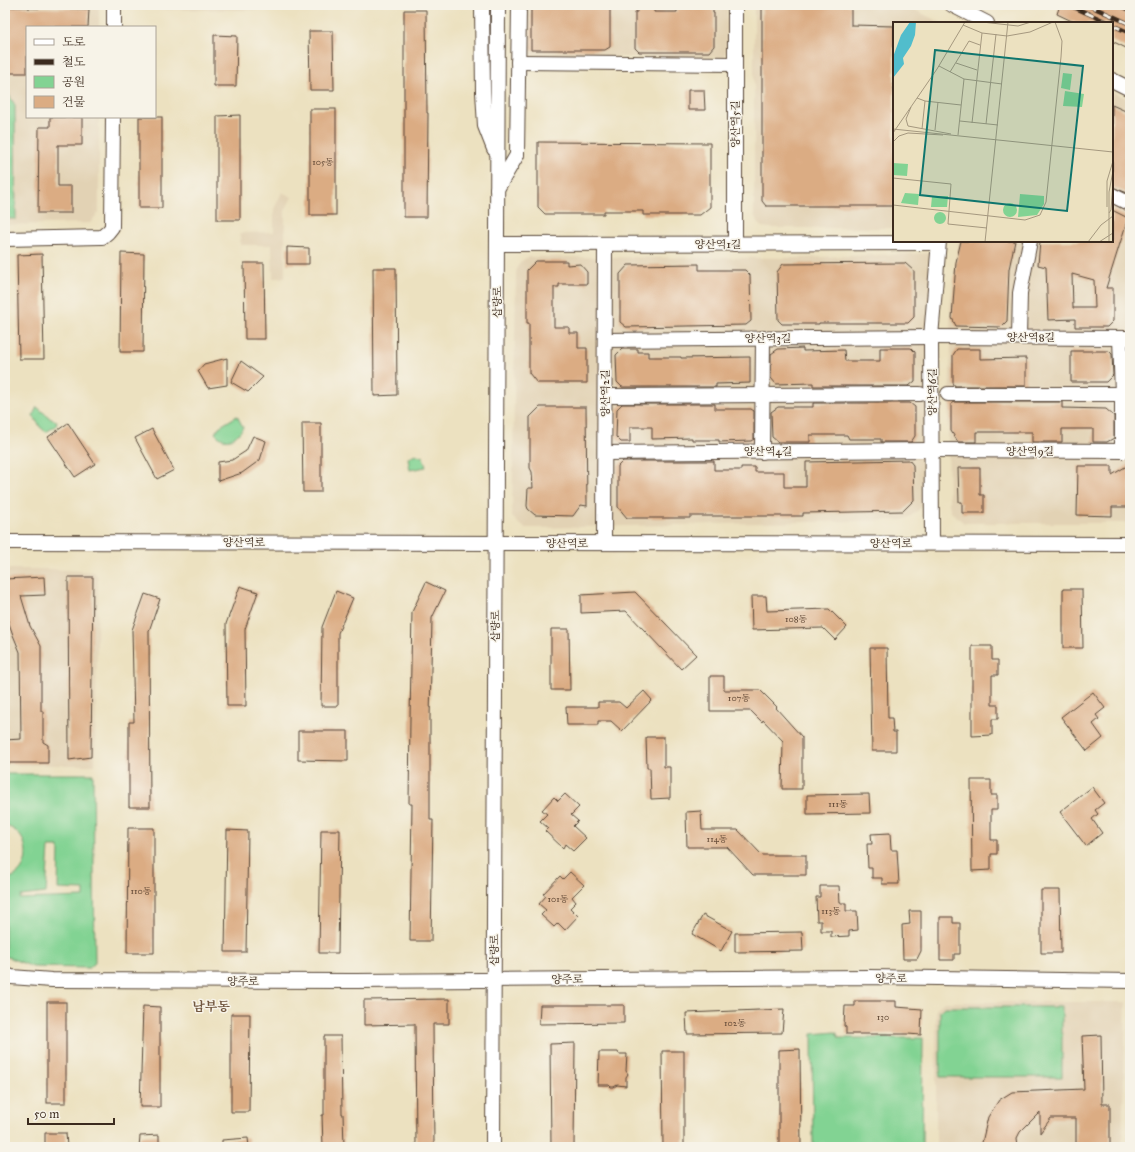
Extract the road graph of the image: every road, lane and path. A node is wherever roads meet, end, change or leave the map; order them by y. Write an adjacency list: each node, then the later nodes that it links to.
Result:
1 (114, 5): 8 (street)
2 (482, 5): 14 (street)
3 (498, 5): 14 (street, 삽량로)
4 (519, 5): 9 (street)
5 (735, 5): 10 (street, 양산역5길)
6 (952, 5): 7 (street)
7 (985, 22)
8 (114, 26)
9 (518, 62): 10 (street); 15 (street)
10 (735, 64): 23 (street, 양산역5길)
11 (1113, 80): 12 (street)
12 (1130, 89)
13 (113, 118): 18 (street)
14 (497, 159): 15 (street, 삽량로)
15 (497, 189): 21 (street, 삽량로)
16 (1113, 196): 17 (street)
17 (1130, 204)
18 (5, 239)
19 (939, 242): 23 (street, 양산역1길); 24 (street, 양산역6길)
20 (1030, 242): 25 (street)
21 (497, 244): 22 (street, 양산역1길); 39 (street, 삽량로)
22 (605, 244): 23 (street, 양산역1길); 28 (street, 양산역2길)
23 (735, 244)
24 (932, 337): 25 (street, 양산역8길); 26 (street, 양산역3길); 34 (street, 양산역6길)
25 (1020, 337): 27 (street, 양산역8길)
26 (763, 338): 28 (street, 양산역3길); 32 (street)
27 (1125, 338): 31 (street)
28 (605, 340): 37 (street, 양산역2길)
29 (920, 394): 32 (street)
30 (948, 394): 31 (street)
31 (1126, 394): 35 (street)
32 (763, 395): 33 (street); 36 (street)
33 (612, 396)
34 (931, 450): 35 (street, 양산역9길); 36 (street, 양산역4길); 41 (street, 양산역6길)
35 (1126, 451)
36 (762, 452): 37 (street, 양산역4길)
37 (605, 453): 40 (street, 양산역2길)
38 (5, 542): 39 (street, 양산역로)
39 (496, 543): 40 (street, 양산역로); 44 (street, 삽량로)
40 (604, 543): 41 (street, 양산역로)
41 (932, 543): 42 (street, 양산역로)
42 (1130, 544)
43 (5, 974): 44 (street, 양주로)
44 (494, 980): 45 (street, 양주로); 46 (street, 삽량로)
45 (1130, 981)
46 (493, 1147)

